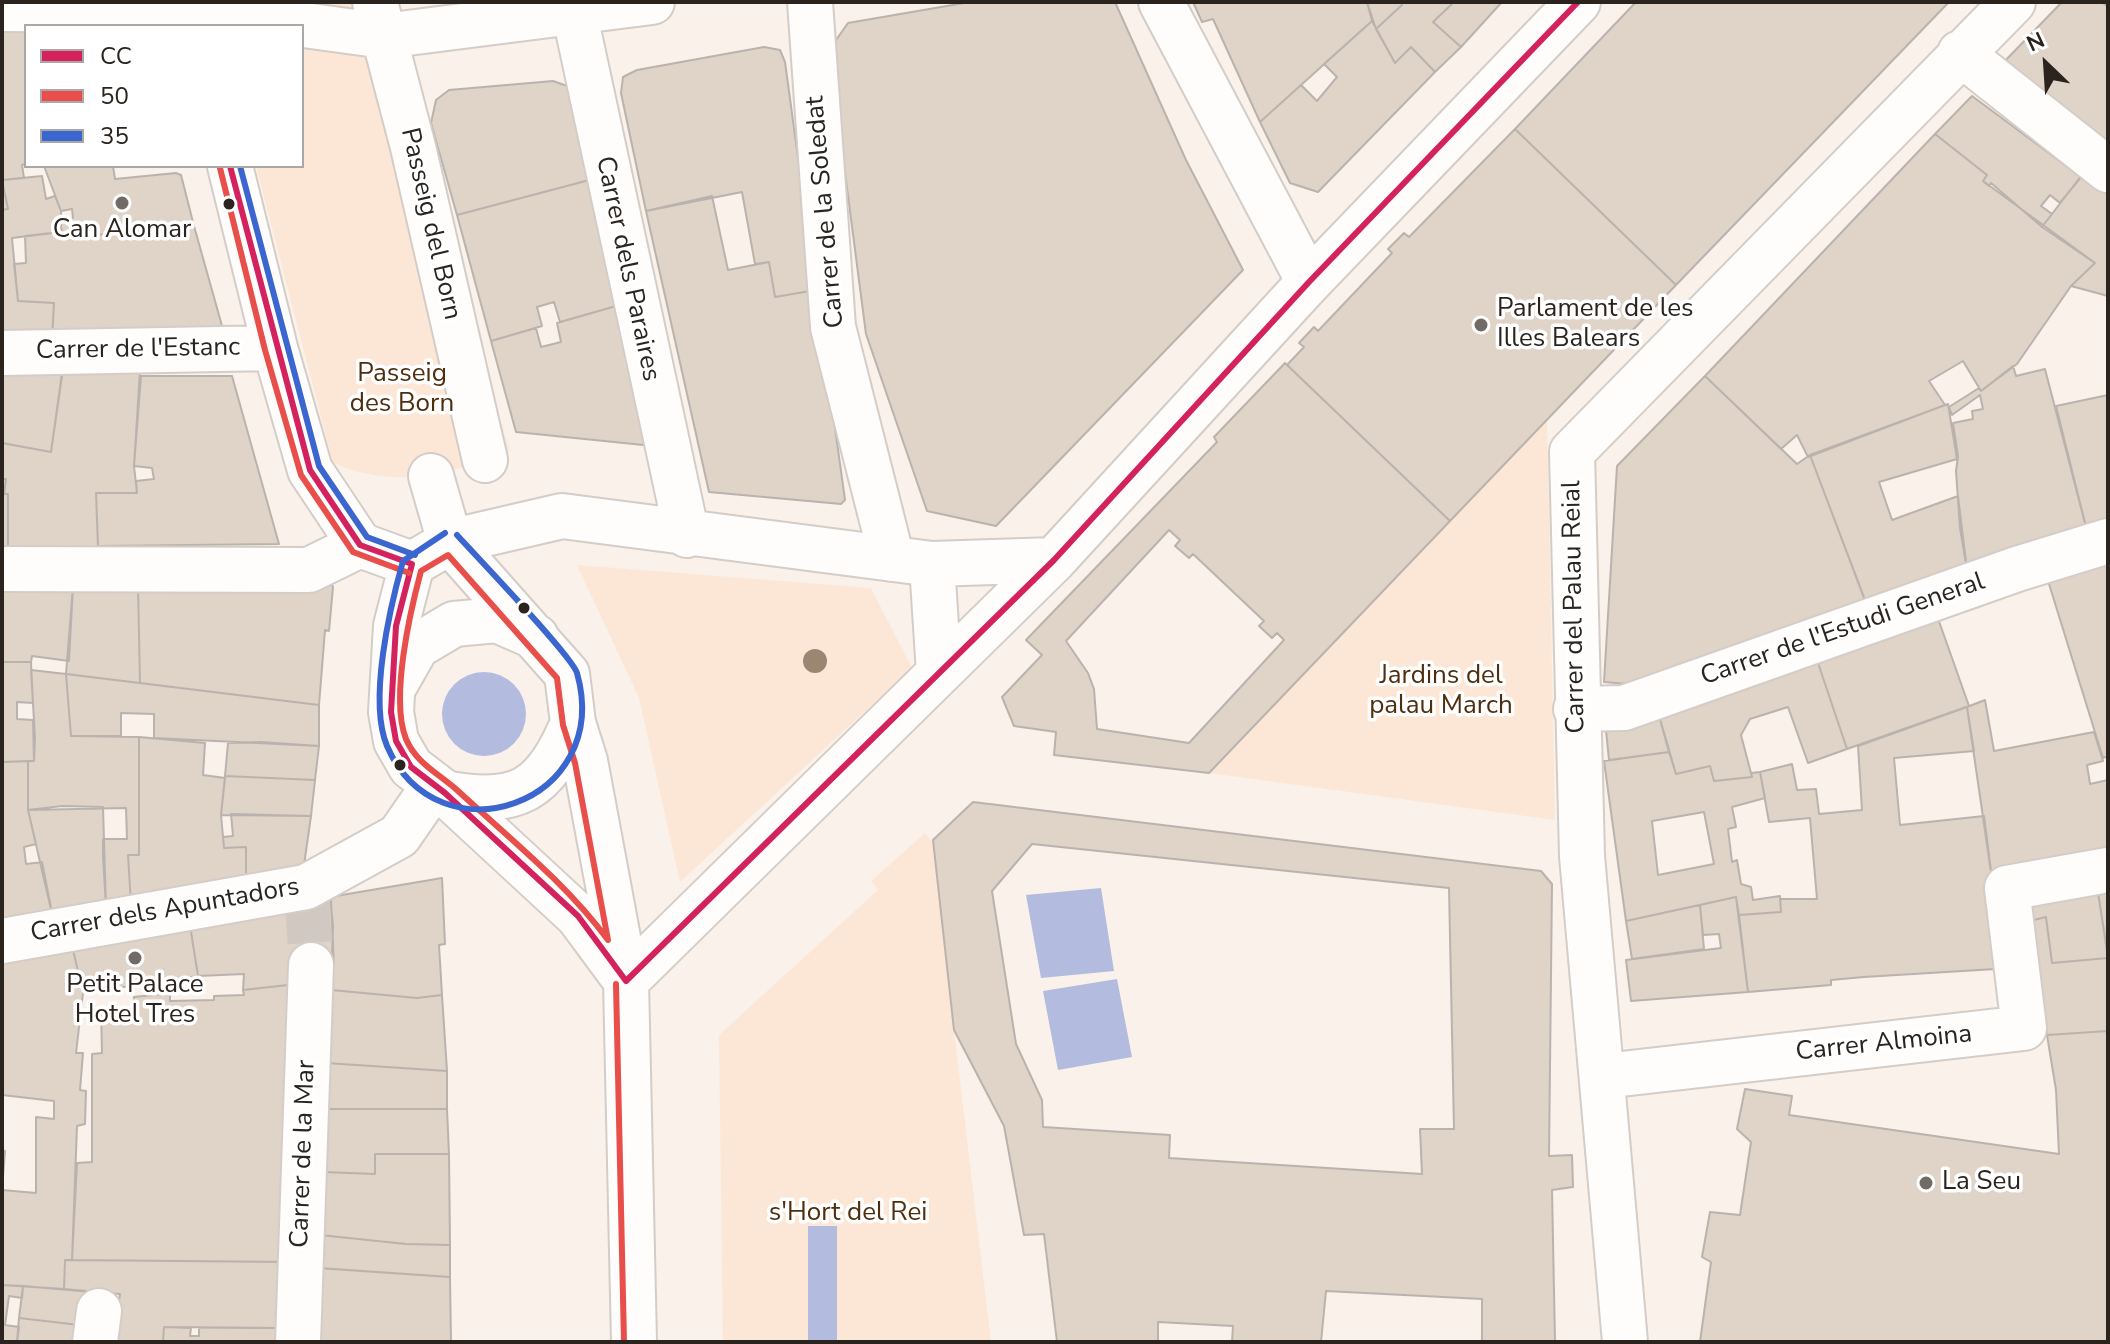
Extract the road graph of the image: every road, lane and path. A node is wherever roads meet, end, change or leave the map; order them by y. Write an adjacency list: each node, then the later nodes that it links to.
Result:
1 (652, 2): 6 (street)
2 (810, 2): 23 (street, Carrer de la Soledat)
3 (1161, 2): 13 (street)
4 (1578, 2): 13 (street)
5 (2013, 2): 10 (street, Carrer del Palau Reial)
6 (572, 7): 9 (street); 18 (street, Carrer dels Paraires)
7 (2, 9): 8 (street)
8 (192, 10): 9 (street)
9 (379, 19): 16 (street, Passeig del Born)
10 (1960, 53): 12 (street); 29 (street, Carrer del Palau Reial)
11 (230, 168): 14 (street)
12 (2108, 170)
13 (1309, 282): 22 (street)
14 (275, 348): 15 (street, Carrer de l'Estanc); 21 (street)
15 (2, 353)
16 (485, 460)
17 (431, 476): 20 (street)
18 (687, 535): 20 (street); 23 (street)
19 (2108, 541): 29 (street, Carrer de l'Estudi General)
20 (450, 542): 24 (street); 26 (street)
21 (360, 545): 24 (street); 25 (street)
22 (1054, 560): 23 (street); 27 (street)
23 (912, 562): 27 (street, Carrer de la Soledat)
24 (412, 564): 28 (street)
25 (2, 569)
26 (536, 637): 28 (street); 30 (street)
27 (939, 673): 35 (street)
28 (396, 683): 31 (street)
29 (1576, 709): 36 (street, Carrer del Palau Reial)
30 (573, 723): 31 (street); 35 (street)
31 (439, 790): 33 (street, Carrer dels Apuntadors); 35 (street)
32 (2108, 870): 36 (street, Carrer Almoina)
33 (2, 941)
34 (311, 965): 37 (street, Carrer de la Mar)
35 (626, 981): 38 (street)
36 (1604, 1076): 39 (street, Carrer del Palau Reial)
37 (298, 1342)
38 (634, 1342)
39 (1625, 1342)

